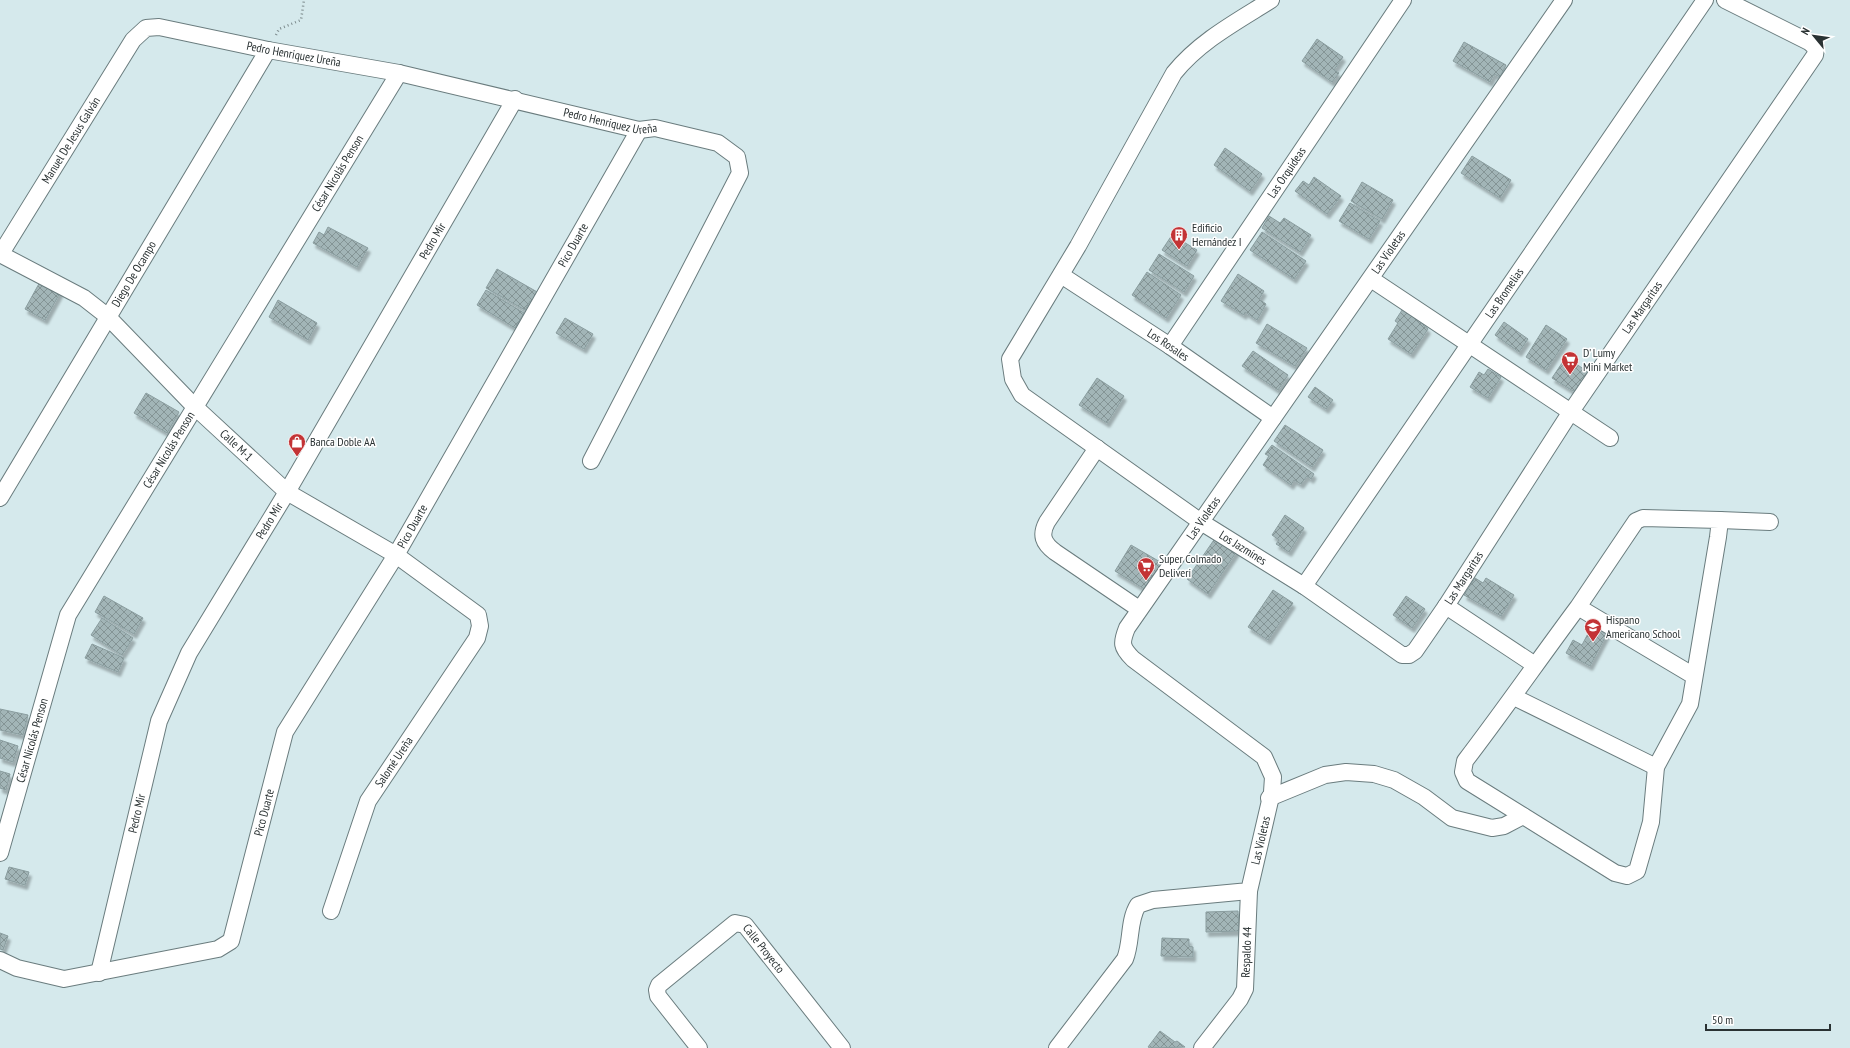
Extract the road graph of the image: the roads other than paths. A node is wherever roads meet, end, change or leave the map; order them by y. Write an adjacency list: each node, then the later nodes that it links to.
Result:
1 (1271, 0): 12 (street)
2 (1403, 0): 16 (street, Las Orquideas)
3 (1564, 0): 13 (street, Las Violetas)
4 (1705, 0): 15 (street, Las Bromelias)
5 (1725, 0): 18 (street, Las Margaritas)
6 (146, 28): 7 (street, Pedro Henriquez Ureña); 11 (street, Manuel De Jesus Galván)
7 (268, 50): 8 (street, Pedro Henriquez Ureña); 14 (street, Diego De Ocampo)
8 (399, 73): 9 (street, Pedro Henriquez Ureña); 17 (street, César Nicolás Penson)
9 (515, 99): 10 (street, Pedro Henriquez Ureña); 23 (street, Pedro Mir)
10 (639, 130): 22 (street, Pedro Henriquez Ureña); 28 (street, Pico Duarte)
11 (0, 254): 14 (street, Calle M-1)
12 (1061, 275): 16 (street, Los Rosales); 21 (street, Los Jazmines)
13 (1371, 279): 15 (street); 19 (street, Las Violetas)
14 (107, 316): 17 (street, Calle M-1); 24 (street, Diego De Ocampo)
15 (1470, 345): 18 (street); 29 (street, Las Bromelias)
16 (1170, 346): 19 (street, Los Rosales)
17 (195, 407): 23 (street, Calle M-1); 41 (street, César Nicolás Penson)
18 (1570, 412): 20 (street); 30 (street, Las Margaritas)
19 (1273, 418): 26 (street, Las Violetas)
20 (1610, 438)
21 (1097, 448): 26 (street, Los Jazmines); 32 (street)
22 (591, 461)
23 (287, 492): 28 (street, Calle M-1); 45 (street, Pedro Mir)
24 (0, 498)
25 (1720, 520): 27 (street); 31 (street); 36 (street)
26 (1202, 522): 29 (street, Los Jazmines); 32 (street, Las Violetas)
27 (1770, 522)
28 (396, 555): 33 (street, Calle M-1); 45 (street, Pico Duarte)
29 (1304, 586): 34 (street, Los Jazmines)
30 (1446, 606): 34 (street, Las Margaritas); 35 (street)
31 (1578, 607): 35 (street); 36 (street)
32 (1139, 609): 39 (street, Las Violetas)
33 (480, 626): 43 (street, Salomé Ureña)
34 (1402, 655)
35 (1535, 665): 37 (street)
36 (1694, 676): 38 (street)
37 (1514, 697): 38 (street); 40 (street)
38 (1656, 767): 40 (street)
39 (1270, 798): 40 (street); 42 (street, Las Violetas)
40 (1524, 816)
41 (0, 853)
42 (1249, 891): 48 (street); 49 (street, Respaldo 44)
43 (331, 911)
44 (0, 960): 45 (street)
45 (98, 973)
46 (699, 1048): 47 (street, Calle Proyecto)
47 (842, 1048)
48 (1057, 1048)
49 (1202, 1048)

